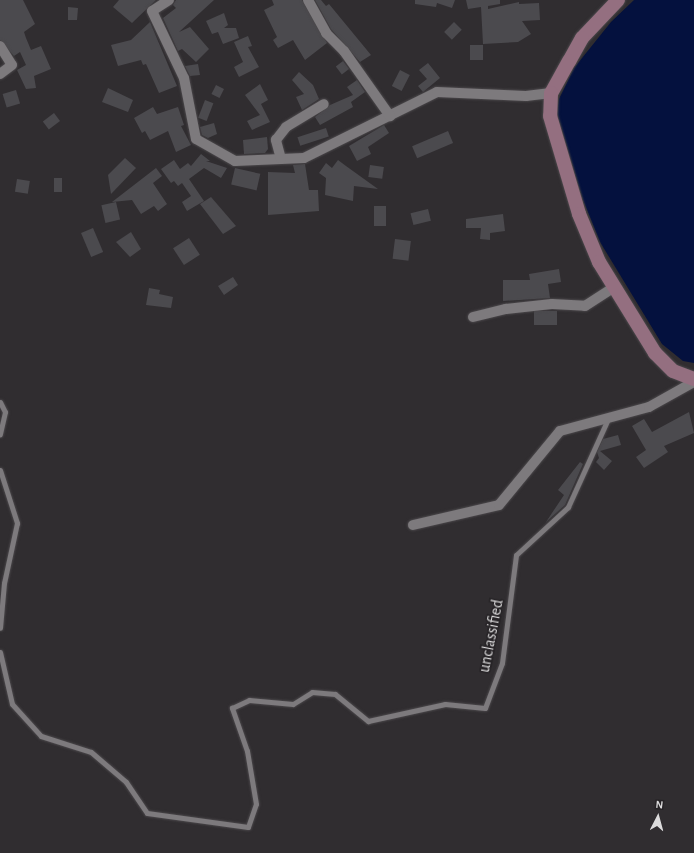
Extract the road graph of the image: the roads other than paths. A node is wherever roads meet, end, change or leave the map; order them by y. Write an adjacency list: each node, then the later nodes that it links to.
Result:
1 (169, 0): 9 (street)
2 (308, 0): 8 (street)
3 (618, 0): 6 (main road)
4 (0, 46): 5 (street)
5 (0, 74)
6 (551, 94): 8 (street); 10 (main road)
7 (324, 104): 9 (street)
8 (390, 116): 9 (street)
9 (280, 159)
10 (614, 287): 11 (street); 12 (main road)
11 (473, 317)
12 (694, 381): 14 (street)
13 (0, 402): 15 (lane)
14 (608, 418): 17 (street); 19 (lane, unclassified)
15 (0, 434)
16 (0, 470): 18 (lane)
17 (413, 525)
18 (0, 628)
19 (0, 652)

